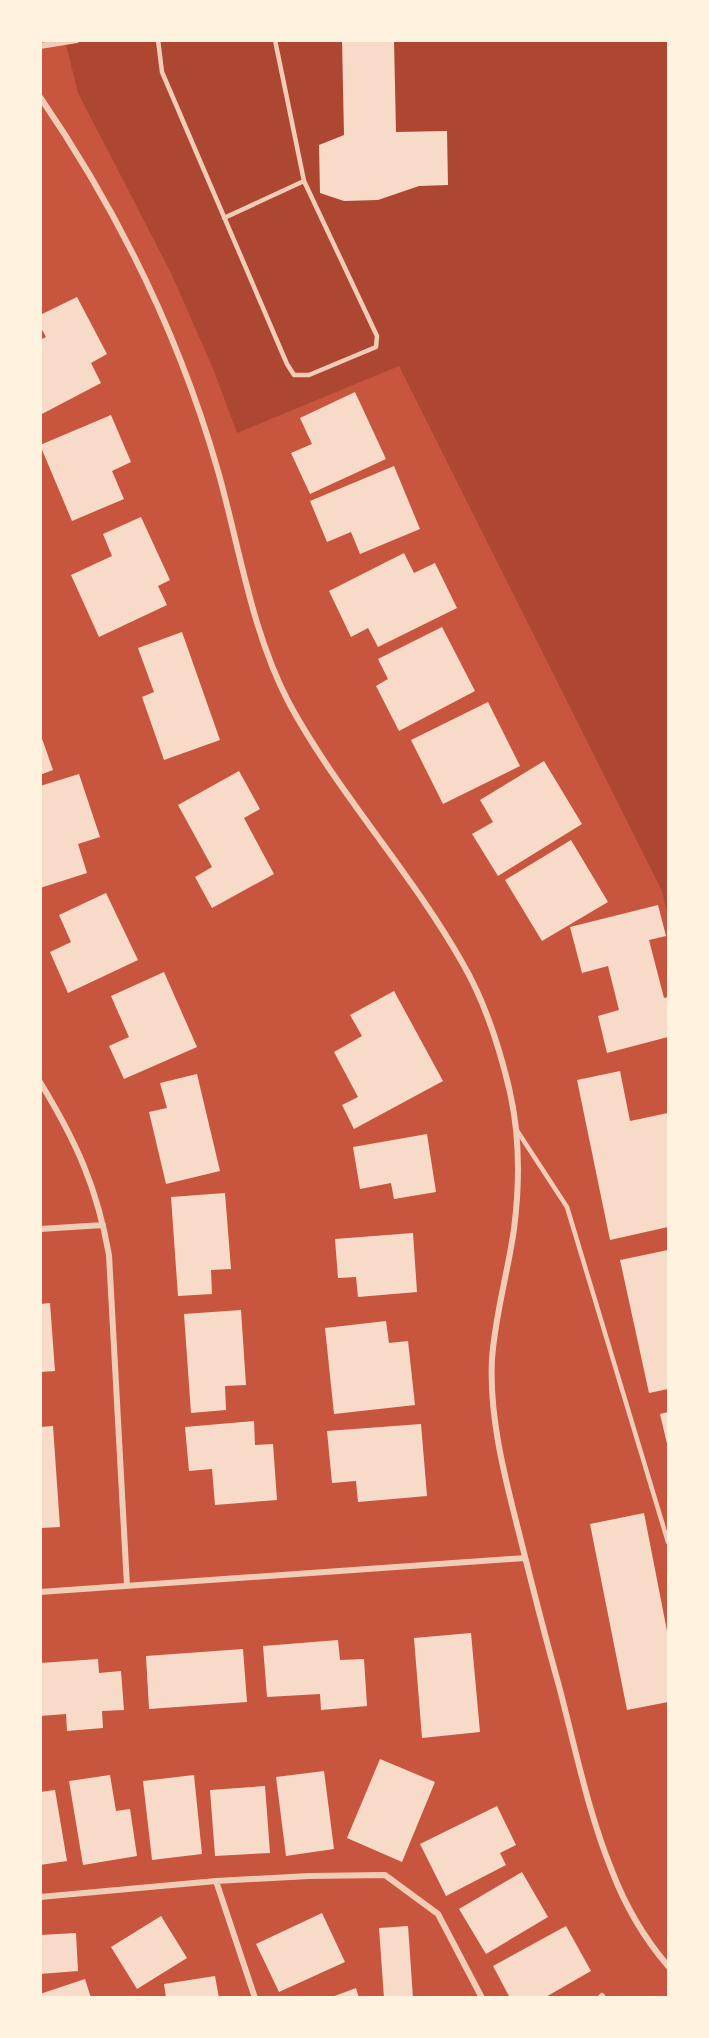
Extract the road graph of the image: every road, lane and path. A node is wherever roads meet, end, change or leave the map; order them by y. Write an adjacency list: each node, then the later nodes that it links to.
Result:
1 (76, 40): 4 (street)
2 (158, 40): 7 (lane)
3 (275, 40): 6 (lane)
4 (40, 46)
5 (40, 97): 9 (street)
6 (304, 181): 7 (lane); 7 (lane)
7 (224, 218)
8 (40, 1082): 10 (street)
9 (516, 1130): 12 (lane); 13 (street)
10 (103, 1225): 11 (street); 14 (street)
11 (40, 1229)
12 (669, 1542)
13 (525, 1558): 14 (street); 18 (street)
14 (127, 1586): 15 (street)
15 (40, 1592)
16 (216, 1881): 17 (street); 19 (street); 20 (street)
17 (40, 1897)
18 (669, 1966)
19 (255, 1998)
20 (483, 1998)

